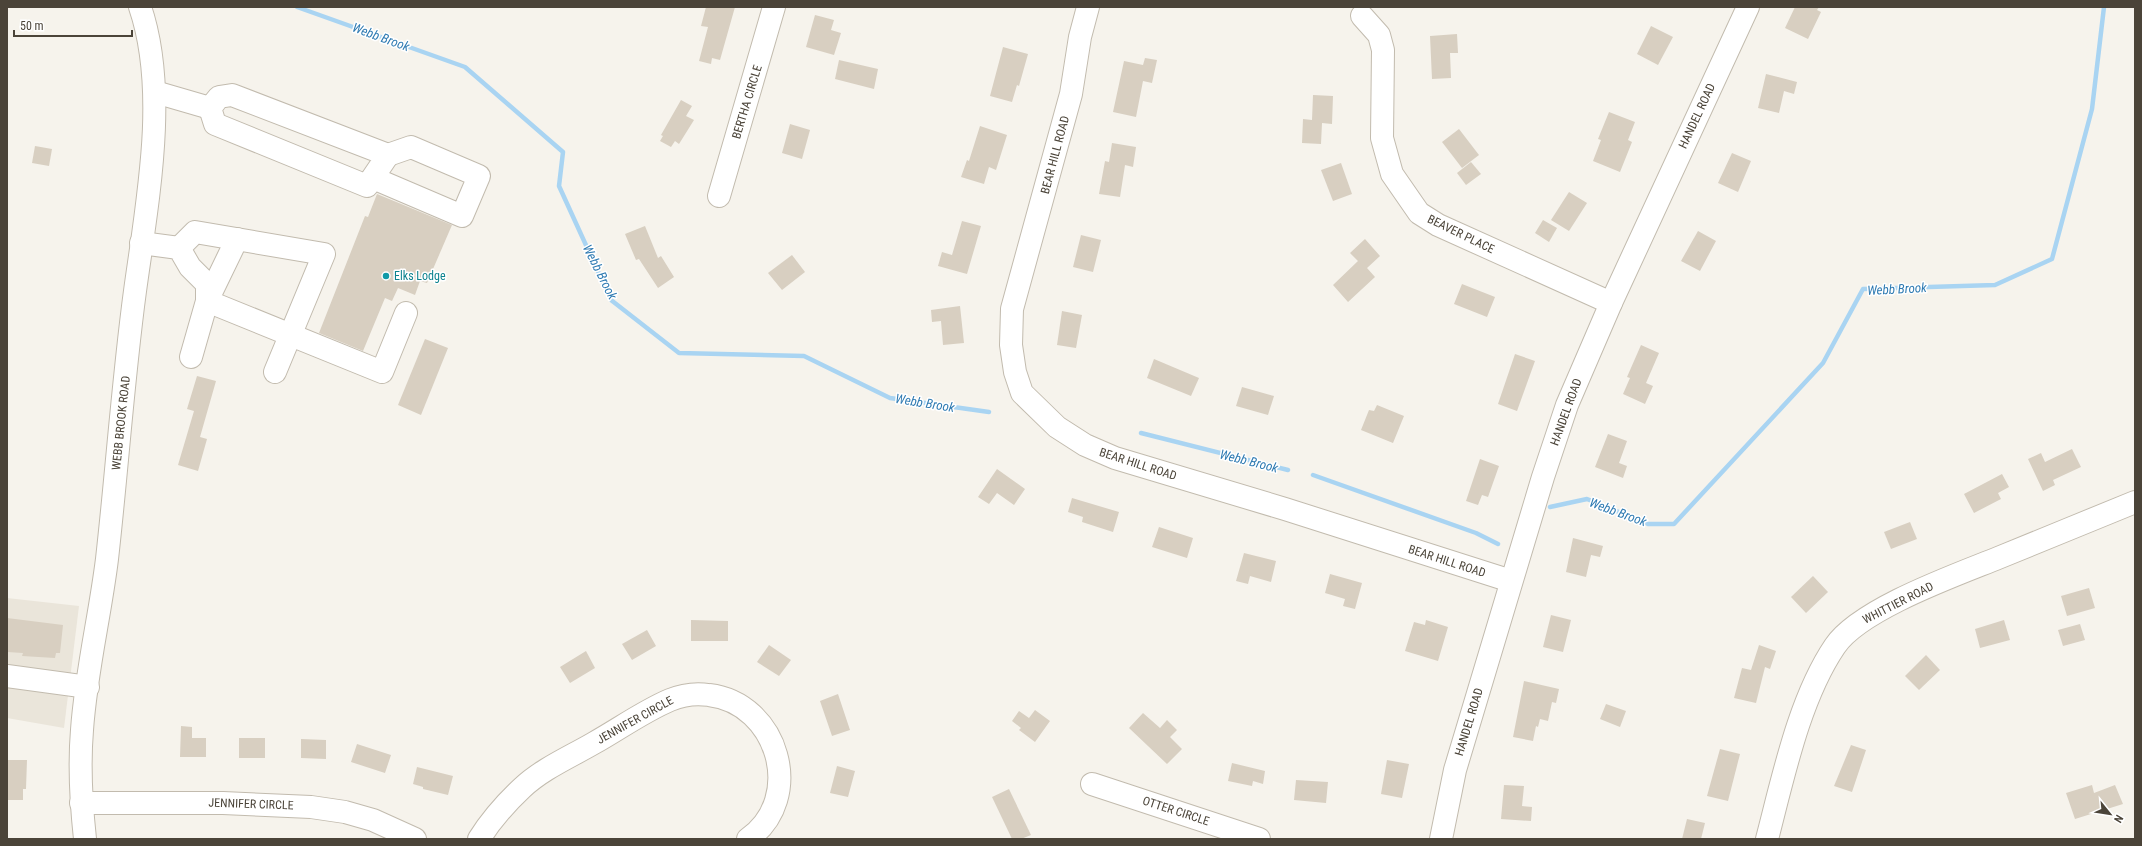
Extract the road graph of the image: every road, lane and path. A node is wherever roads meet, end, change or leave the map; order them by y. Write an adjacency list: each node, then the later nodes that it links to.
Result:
1 (140, 7): 6 (street, WEBB BROOK ROAD)
2 (774, 7): 10 (street, BERTHA CIRCLE)
3 (1088, 7): 21 (street, BEAR HILL ROAD)
4 (1748, 7): 15 (street, HANDEL ROAD)
5 (1362, 16): 15 (street, BEAVER PLACE)
6 (154, 92): 7 (street); 12 (street, WEBB BROOK ROAD)
7 (210, 108): 8 (street); 9 (street)
8 (388, 155): 9 (street); 9 (street)
9 (373, 178)
10 (719, 196)
11 (237, 239): 13 (street); 14 (street); 17 (street)
12 (142, 243): 13 (street); 23 (street, WEBB BROOK ROAD)
13 (180, 248): 14 (street)
14 (207, 301): 17 (street); 18 (street)
15 (1611, 303): 21 (street, HANDEL ROAD)
16 (406, 313): 17 (street)
17 (291, 335): 19 (street)
18 (191, 357)
19 (275, 372)
20 (2135, 502): 32 (street, WHITTIER ROAD)
21 (1511, 581): 31 (street, HANDEL ROAD)
22 (7, 676): 23 (street)
23 (88, 687): 25 (street, WEBB BROOK ROAD)
24 (1092, 784): 30 (street, OTTER CIRCLE)
25 (81, 803): 26 (street, WEBB BROOK ROAD); 27 (street, JENNIFER CIRCLE)
26 (84, 839)
27 (416, 839)
28 (479, 839): 29 (street, JENNIFER CIRCLE)
29 (748, 839)
30 (1259, 839)
31 (1441, 839)
32 (1767, 839)

